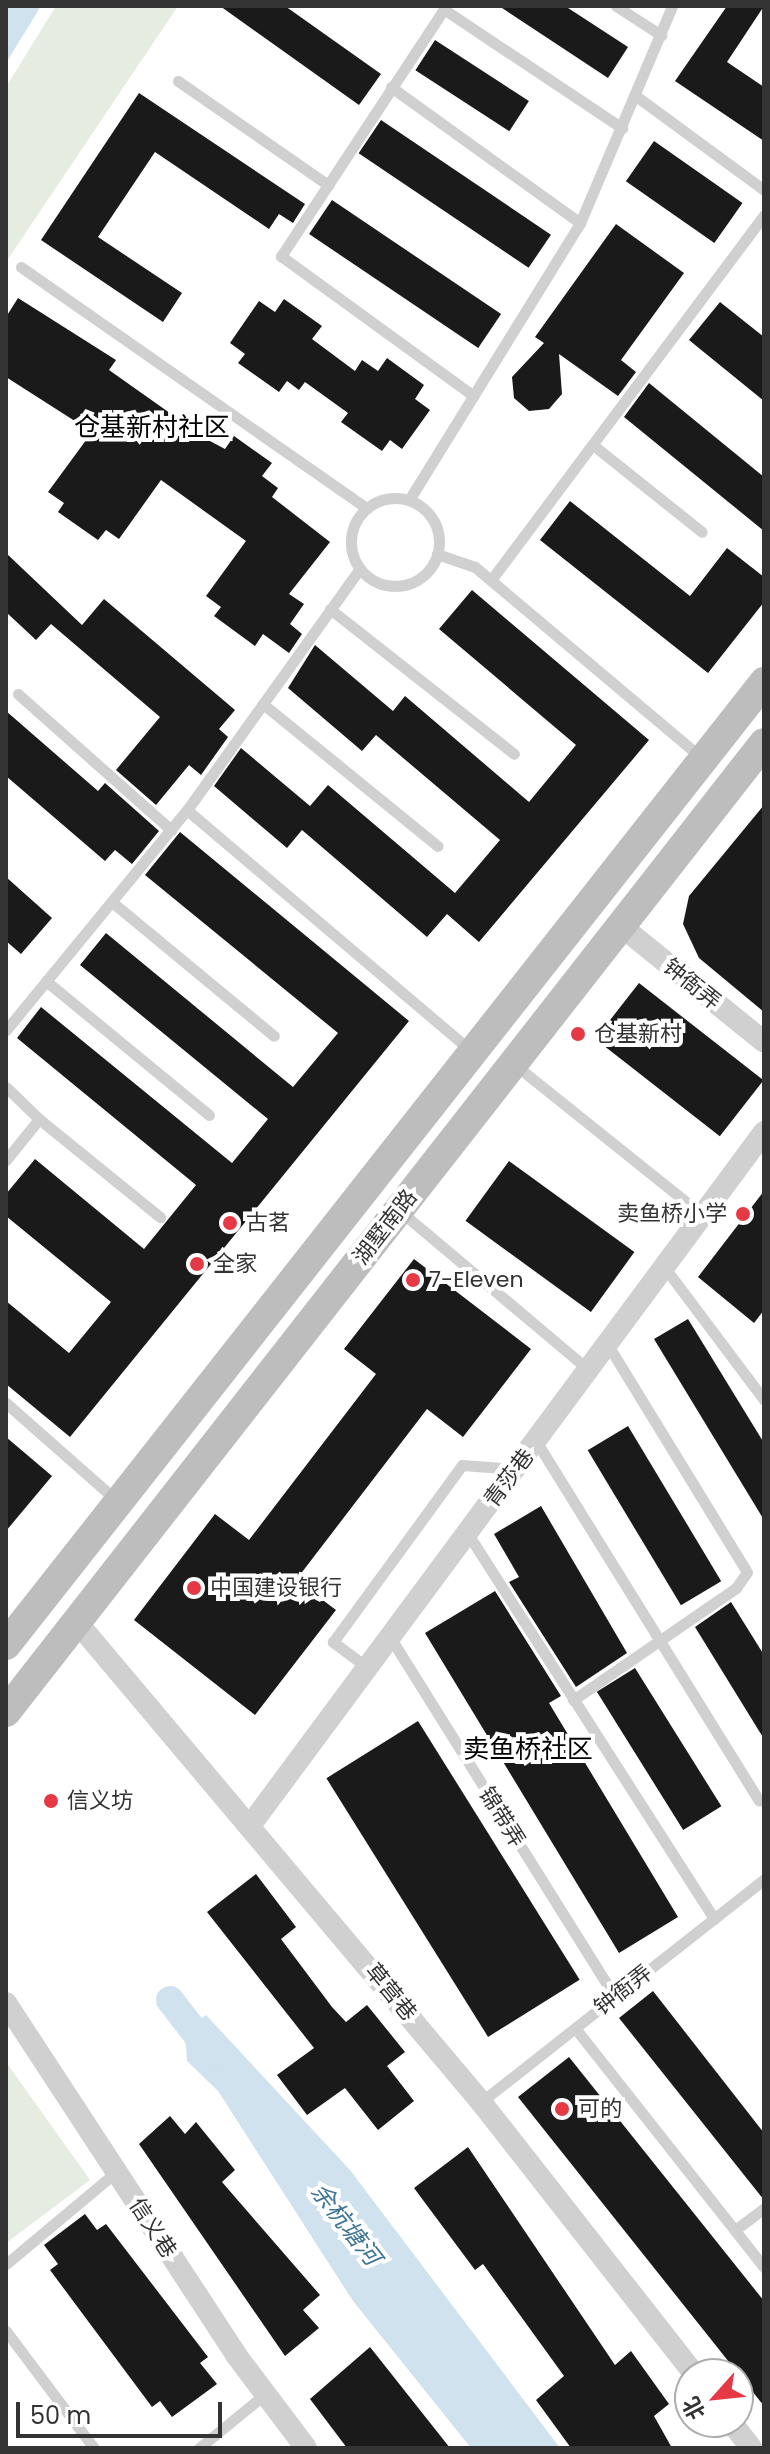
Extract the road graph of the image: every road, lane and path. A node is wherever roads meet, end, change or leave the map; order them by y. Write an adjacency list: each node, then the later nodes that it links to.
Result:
1 (616, 6): 4 (lane)
2 (672, 6): 4 (lane)
3 (445, 8): 6 (lane); 8 (lane)
4 (661, 35): 7 (lane)
5 (178, 81): 9 (lane)
6 (391, 87): 9 (lane); 12 (lane)
7 (636, 96): 8 (lane); 10 (lane)
8 (622, 128): 12 (lane)
9 (328, 185): 14 (lane)
10 (764, 190)
11 (764, 215): 15 (lane)
12 (580, 223): 14 (lane)
13 (21, 267): 17 (lane)
14 (474, 396): 16 (lane)
15 (593, 445): 18 (lane); 21 (lane)
16 (409, 500): 17 (lane); 19 (lane)
17 (367, 508): 20 (lane)
18 (702, 532)
19 (437, 554): 20 (lane); 21 (lane)
20 (360, 568): 22 (lane)
21 (491, 580): 28 (lane)
22 (330, 609): 25 (lane); 27 (lane)
23 (764, 682): 28 (main road, 湖墅南路)
24 (18, 694): 30 (lane)
25 (263, 704): 29 (lane); 31 (lane)
26 (764, 743): 33 (main road, 湖墅南路)
27 (514, 754)
28 (706, 762): 38 (main road, 湖墅南路)
29 (187, 810): 30 (lane); 38 (lane)
30 (171, 830): 32 (lane)
31 (438, 846)
32 (112, 902): 34 (lane); 36 (lane)
33 (621, 926): 37 (street, 钟衙弄); 39 (main road, 湖墅南路)
34 (46, 981): 35 (lane); 41 (lane)
35 (6, 1030)
36 (274, 1036)
37 (764, 1042)
38 (475, 1054): 55 (main road, 湖墅南路)
39 (513, 1064): 45 (main road, 湖墅南路); 46 (lane)
40 (6, 1087): 42 (lane)
41 (209, 1115)
42 (39, 1119): 44 (lane); 47 (lane)
43 (764, 1132): 46 (street, 青莎巷)
44 (6, 1160)
45 (398, 1210): 50 (lane); 57 (main road, 湖墅南路)
46 (704, 1216): 48 (street, 青莎巷)
47 (160, 1217)
48 (665, 1268): 49 (street, 青莎巷); 51 (lane)
49 (608, 1345): 50 (street, 青莎巷); 59 (lane)
50 (589, 1370): 53 (street, 青莎巷)
51 (764, 1400)
52 (6, 1403): 55 (lane)
53 (536, 1441): 54 (street, 青莎巷); 59 (lane)
54 (516, 1469): 56 (street, 青莎巷); 61 (lane)
55 (120, 1504): 60 (main road, 湖墅南路)
56 (468, 1534): 58 (street, 青莎巷); 62 (lane)
57 (76, 1621): 63 (main road, 湖墅南路); 65 (street, 草营巷)
58 (390, 1637): 61 (street, 青莎巷); 68 (lane, 锦带弄)
59 (660, 1640): 62 (lane); 64 (lane)
60 (6, 1645)
61 (368, 1668): 65 (street, 青莎巷)
62 (573, 1700): 67 (lane)
63 (6, 1712)
64 (759, 1801)
65 (252, 1823): 71 (street, 草营巷)
66 (764, 1879): 67 (lane, 钟衙弄)
67 (714, 1919): 68 (lane, 钟衙弄)
68 (614, 1996): 70 (lane, 钟衙弄)
69 (6, 2003): 72 (street, 信义巷)
70 (575, 2028): 71 (lane, 钟衙弄); 74 (lane)
71 (481, 2102): 78 (street, 草营巷)
72 (116, 2172): 75 (lane); 79 (street, 信义巷)
73 (764, 2208): 74 (lane)
74 (735, 2230): 76 (lane)
75 (6, 2264)
76 (764, 2267)
77 (6, 2331): 80 (lane)
78 (681, 2358)
79 (265, 2394): 81 (lane); 82 (street, 信义巷)
80 (94, 2448)
81 (199, 2448)
82 (306, 2448)

